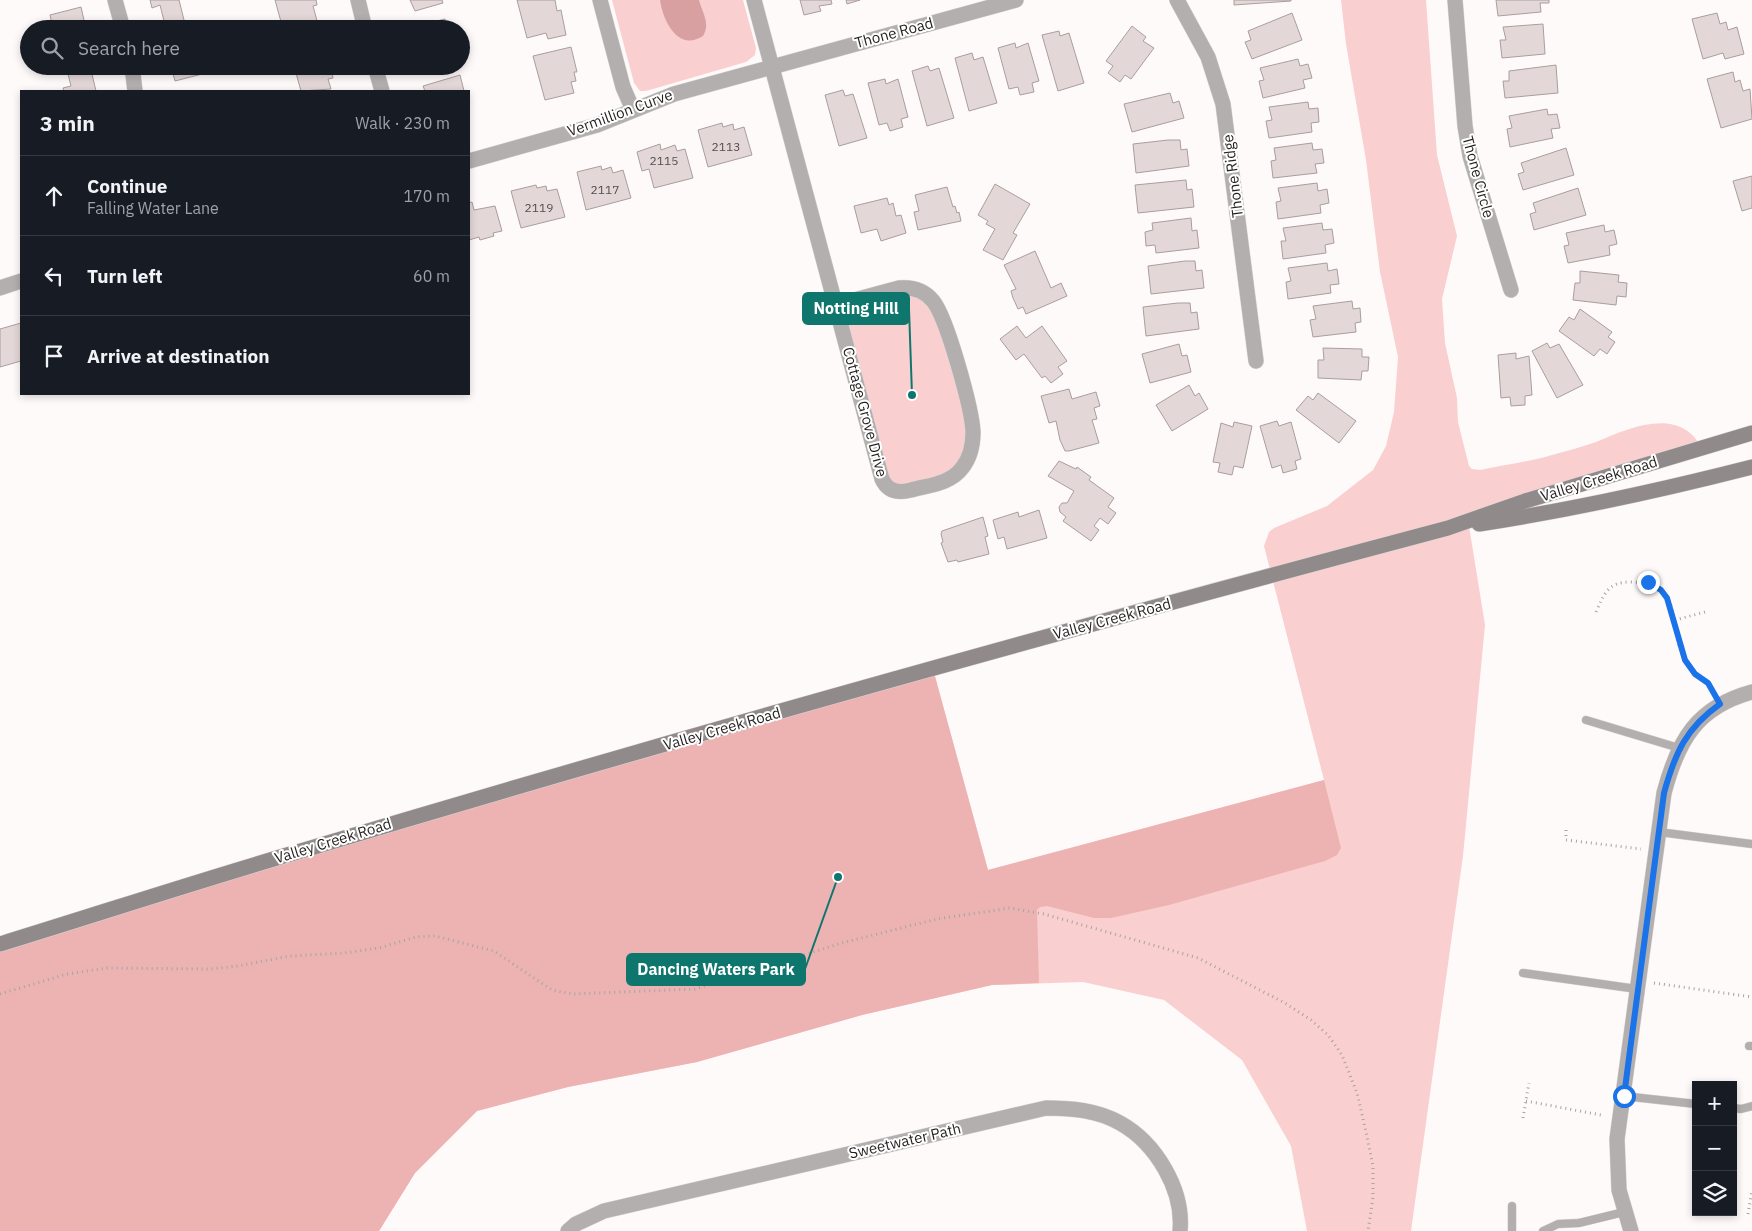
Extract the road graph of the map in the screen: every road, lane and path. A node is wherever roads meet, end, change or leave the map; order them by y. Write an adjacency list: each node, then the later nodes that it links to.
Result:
1 (115, 0): 8 (street)
2 (358, 0): 9 (street)
3 (600, 0): 15 (street)
4 (754, 0): 10 (street, Cottage Grove Drive)
5 (1016, 0): 10 (street, Thone Road)
6 (1177, 0): 21 (street, Thone Ridge)
7 (1455, 0): 19 (street, Thone Circle)
8 (121, 20)
9 (363, 20)
10 (772, 66): 15 (street, Vermillion Curve); 20 (street, Cottage Grove Drive)
11 (133, 75): 13 (street)
12 (378, 75): 14 (street)
13 (135, 90)
14 (382, 90)
15 (633, 110): 16 (street, Vermillion Curve)
16 (470, 161)
17 (20, 282): 18 (street)
18 (0, 288)
19 (1511, 290)
20 (836, 305): 20 (street, Cottage Grove Drive)
21 (1256, 361)
22 (1752, 433): 24 (main road, Valley Creek Road)
23 (1752, 467): 24 (main road, Valley Creek Road)
24 (1448, 528): 36 (main road, Valley Creek Road)
25 (1596, 612): 27 (path)
26 (1705, 612): 27 (path)
27 (1675, 620): 29 (path)
28 (1752, 692): 29 (street)
29 (1720, 704): 31 (street)
30 (1586, 720): 31 (lane)
31 (1679, 748): 33 (street)
32 (1566, 830): 35 (path)
33 (1659, 832): 34 (lane); 35 (street)
34 (1752, 844)
35 (1657, 850): 38 (street)
36 (0, 944)
37 (1523, 974): 38 (lane)
38 (1637, 985): 40 (path); 42 (street)
39 (0, 994): 55 (path)
40 (1752, 997)
41 (1529, 1083): 43 (path)
42 (1624, 1096): 44 (lane); 51 (street)
43 (1526, 1101): 47 (path); 48 (path)
44 (1692, 1104)
45 (1752, 1106): 46 (lane)
46 (1737, 1108)
47 (1601, 1116)
48 (1523, 1118)
49 (1752, 1190): 52 (path)
50 (1512, 1206): 56 (lane)
51 (1624, 1212): 57 (lane); 58 (street)
52 (1748, 1214)
53 (568, 1231): 54 (street, Sweetwater Path)
54 (1180, 1231)
55 (1368, 1231)
56 (1512, 1231)
57 (1542, 1231)
58 (1631, 1231)

